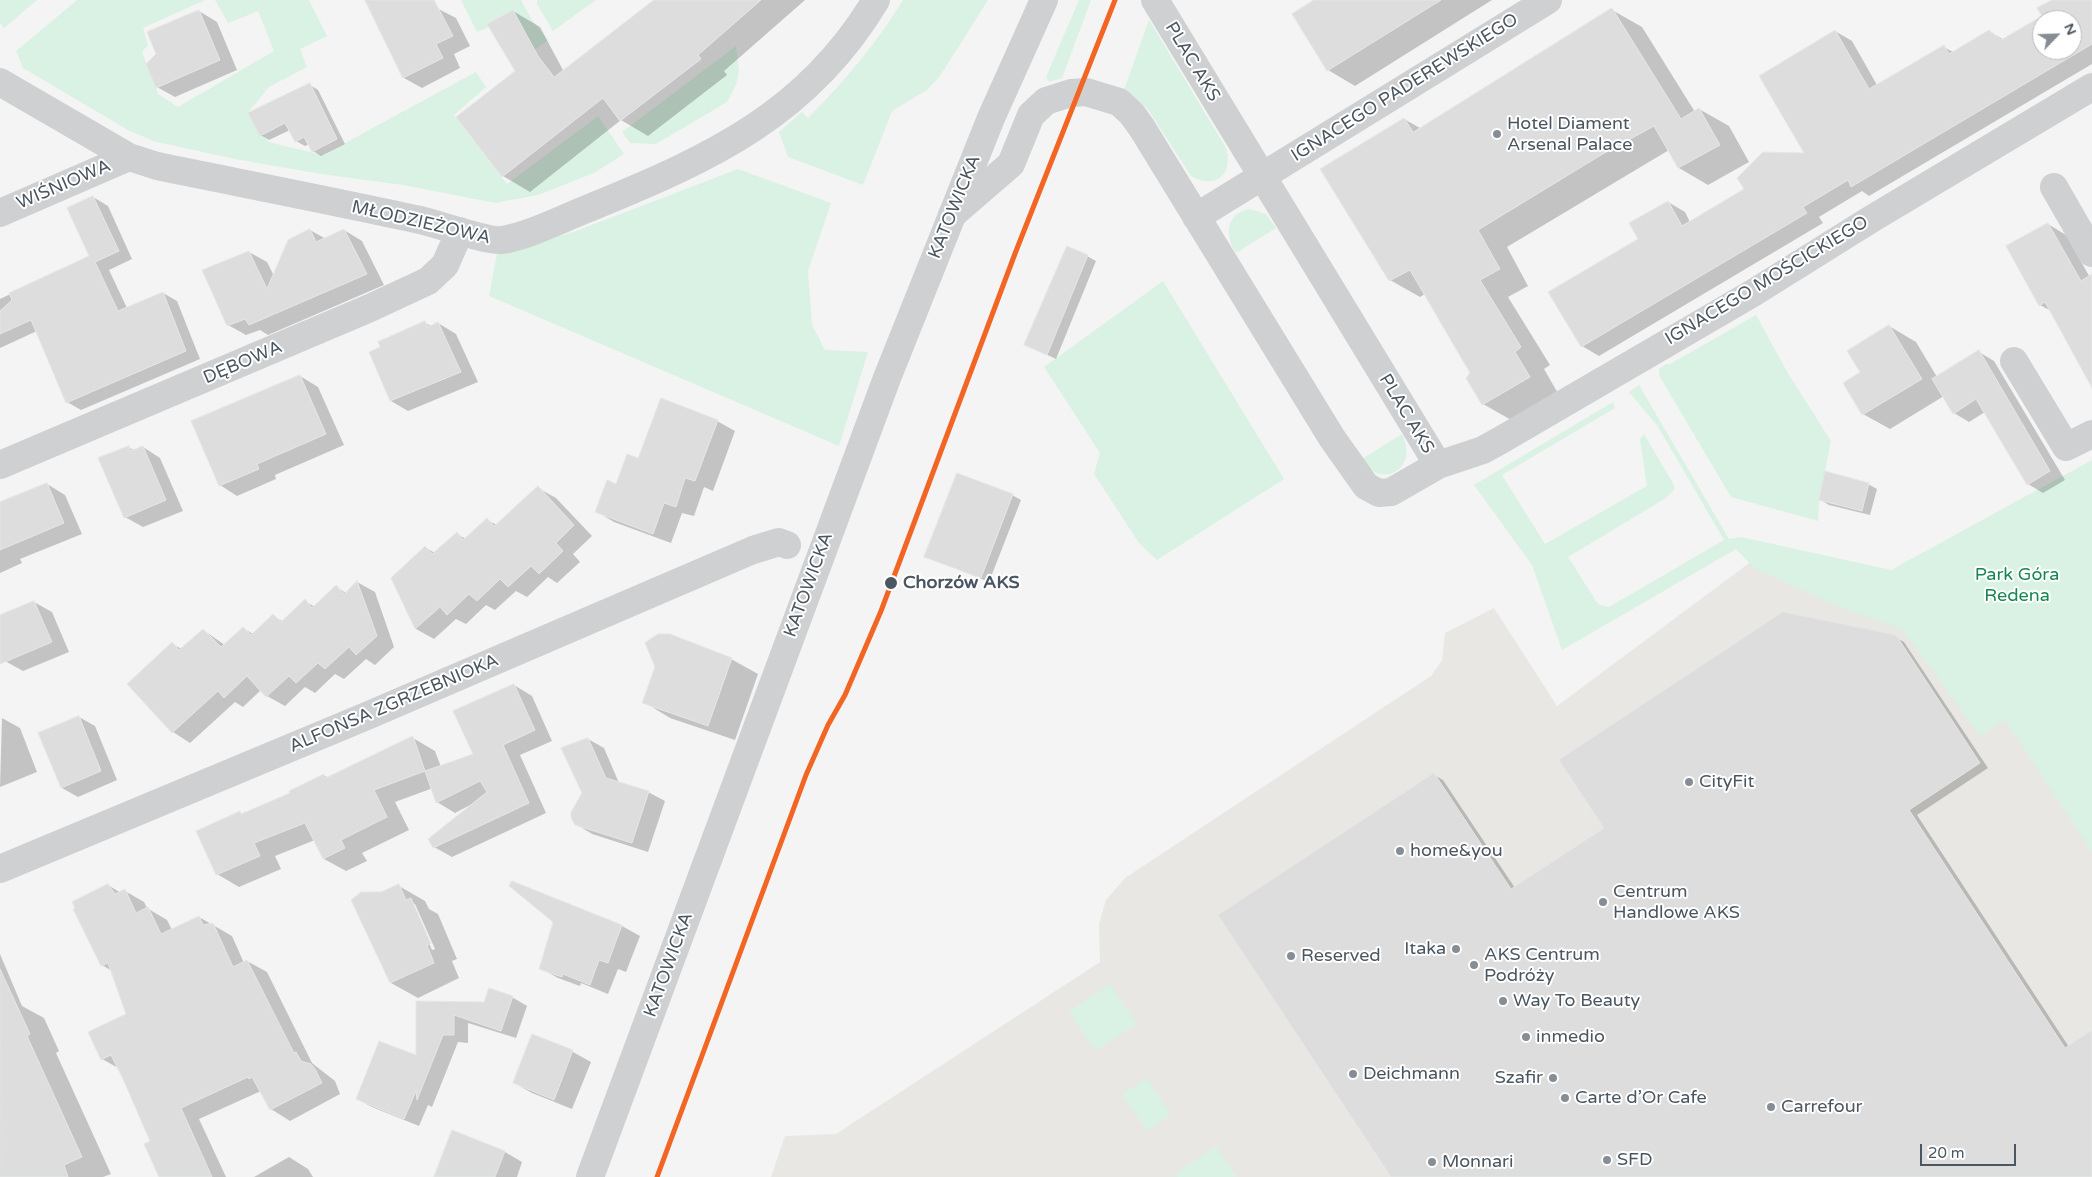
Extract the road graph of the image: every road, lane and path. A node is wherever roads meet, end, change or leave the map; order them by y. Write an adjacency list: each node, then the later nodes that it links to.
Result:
1 (876, 0): 13 (street, MŁODZIEŻOWA)
2 (1044, 0): 11 (street, KATOWICKA)
3 (1154, 0): 8 (street, PLAC AKS)
4 (1548, 0): 8 (street, IGNACEGO PADEREWSKIEGO)
5 (0, 82): 7 (street, MŁODZIEŻOWA)
6 (2092, 87): 18 (street, IGNACEGO MOŚCICKIEGO)
7 (129, 157): 10 (street, WIŚNIOWA); 13 (street, MŁODZIEŻOWA)
8 (1261, 176): 12 (street); 18 (street, PLAC AKS)
9 (2054, 187): 14 (street)
10 (0, 212)
11 (952, 215): 12 (street, PLAC AKS); 21 (street, KATOWICKA)
12 (1196, 217): 18 (street, PLAC AKS)
13 (460, 231): 17 (street, DĘBOWA)
14 (2092, 253)
15 (2014, 361): 16 (street)
16 (2092, 434)
17 (0, 465)
18 (1438, 465)
19 (787, 545): 20 (street, ALFONSA ZGRZEBNIOKA)
20 (0, 869)
21 (590, 1177)

